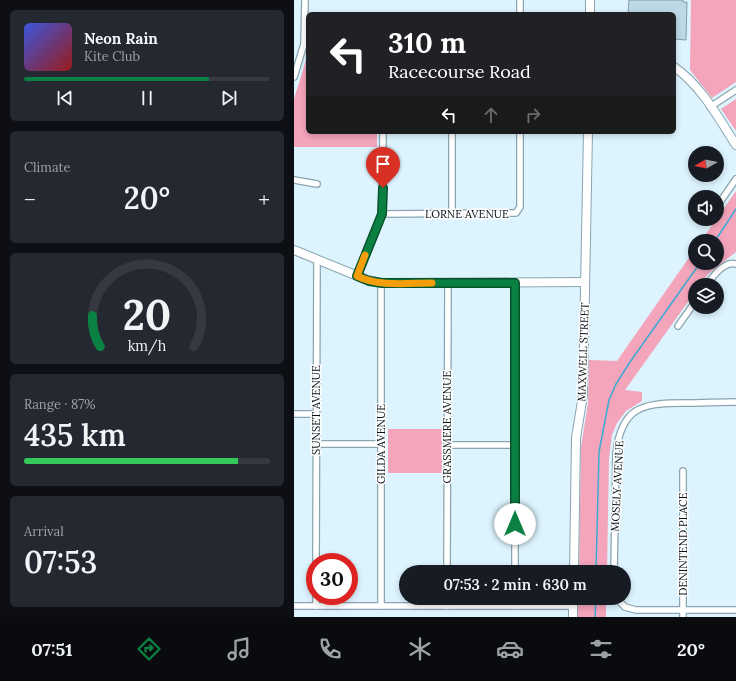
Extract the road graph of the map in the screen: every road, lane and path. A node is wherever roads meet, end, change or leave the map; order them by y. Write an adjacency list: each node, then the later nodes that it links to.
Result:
1 (305, 0): 6 (street)
2 (520, 0): 4 (street)
3 (590, 0): 5 (main road)
4 (520, 12)
5 (590, 12)
6 (305, 50): 8 (street)
7 (676, 69): 10 (main road)
8 (294, 77)
9 (736, 90): 10 (street)
10 (710, 107): 15 (main road)
11 (383, 134): 20 (street)
12 (452, 134): 21 (street)
13 (520, 134): 21 (street, LORNE AVENUE)
14 (588, 134): 27 (main road, MAXWELL STREET)
15 (736, 145)
16 (294, 180): 18 (street)
17 (736, 180): 19 (street)
18 (317, 184)
19 (724, 197)
20 (382, 214): 21 (street, LORNE AVENUE); 25 (street)
21 (452, 214)
22 (294, 250): 23 (main road)
23 (317, 259): 25 (main road); 35 (street, SUNSET AVENUE)
24 (734, 264): 26 (street)
25 (357, 276): 28 (main road)
26 (713, 278)
27 (585, 282): 30 (main road); 44 (main road, MAXWELL STREET)
28 (382, 283): 29 (main road); 37 (street, GILDA AVENUE)
29 (448, 283): 30 (main road); 38 (street, GRASSMERE AVENUE)
30 (515, 283): 39 (street)
31 (688, 312): 32 (street)
32 (678, 326)
33 (736, 402): 45 (street, MOSELY AVENUE)
34 (294, 414): 35 (street)
35 (316, 414): 36 (street, SUNSET AVENUE)
36 (316, 444): 37 (street); 41 (street, SUNSET AVENUE)
37 (381, 444): 51 (street, GILDA AVENUE)
38 (447, 445): 39 (street); 42 (street, GRASSMERE AVENUE)
39 (515, 445): 43 (street)
40 (683, 471): 54 (street, DENINTEND PLACE)
41 (316, 553)
42 (448, 565)
43 (515, 565)
44 (574, 565)
45 (614, 565)
46 (530, 605): 53 (street)
47 (573, 605): 56 (main road)
48 (622, 605): 54 (street)
49 (294, 606): 50 (street)
50 (316, 606): 51 (street)
51 (381, 606): 52 (street)
52 (448, 606): 53 (street)
53 (515, 606)
54 (683, 610): 55 (street); 57 (street, DENINTEND PLACE)
55 (736, 610)
56 (573, 617)
57 (683, 617)

